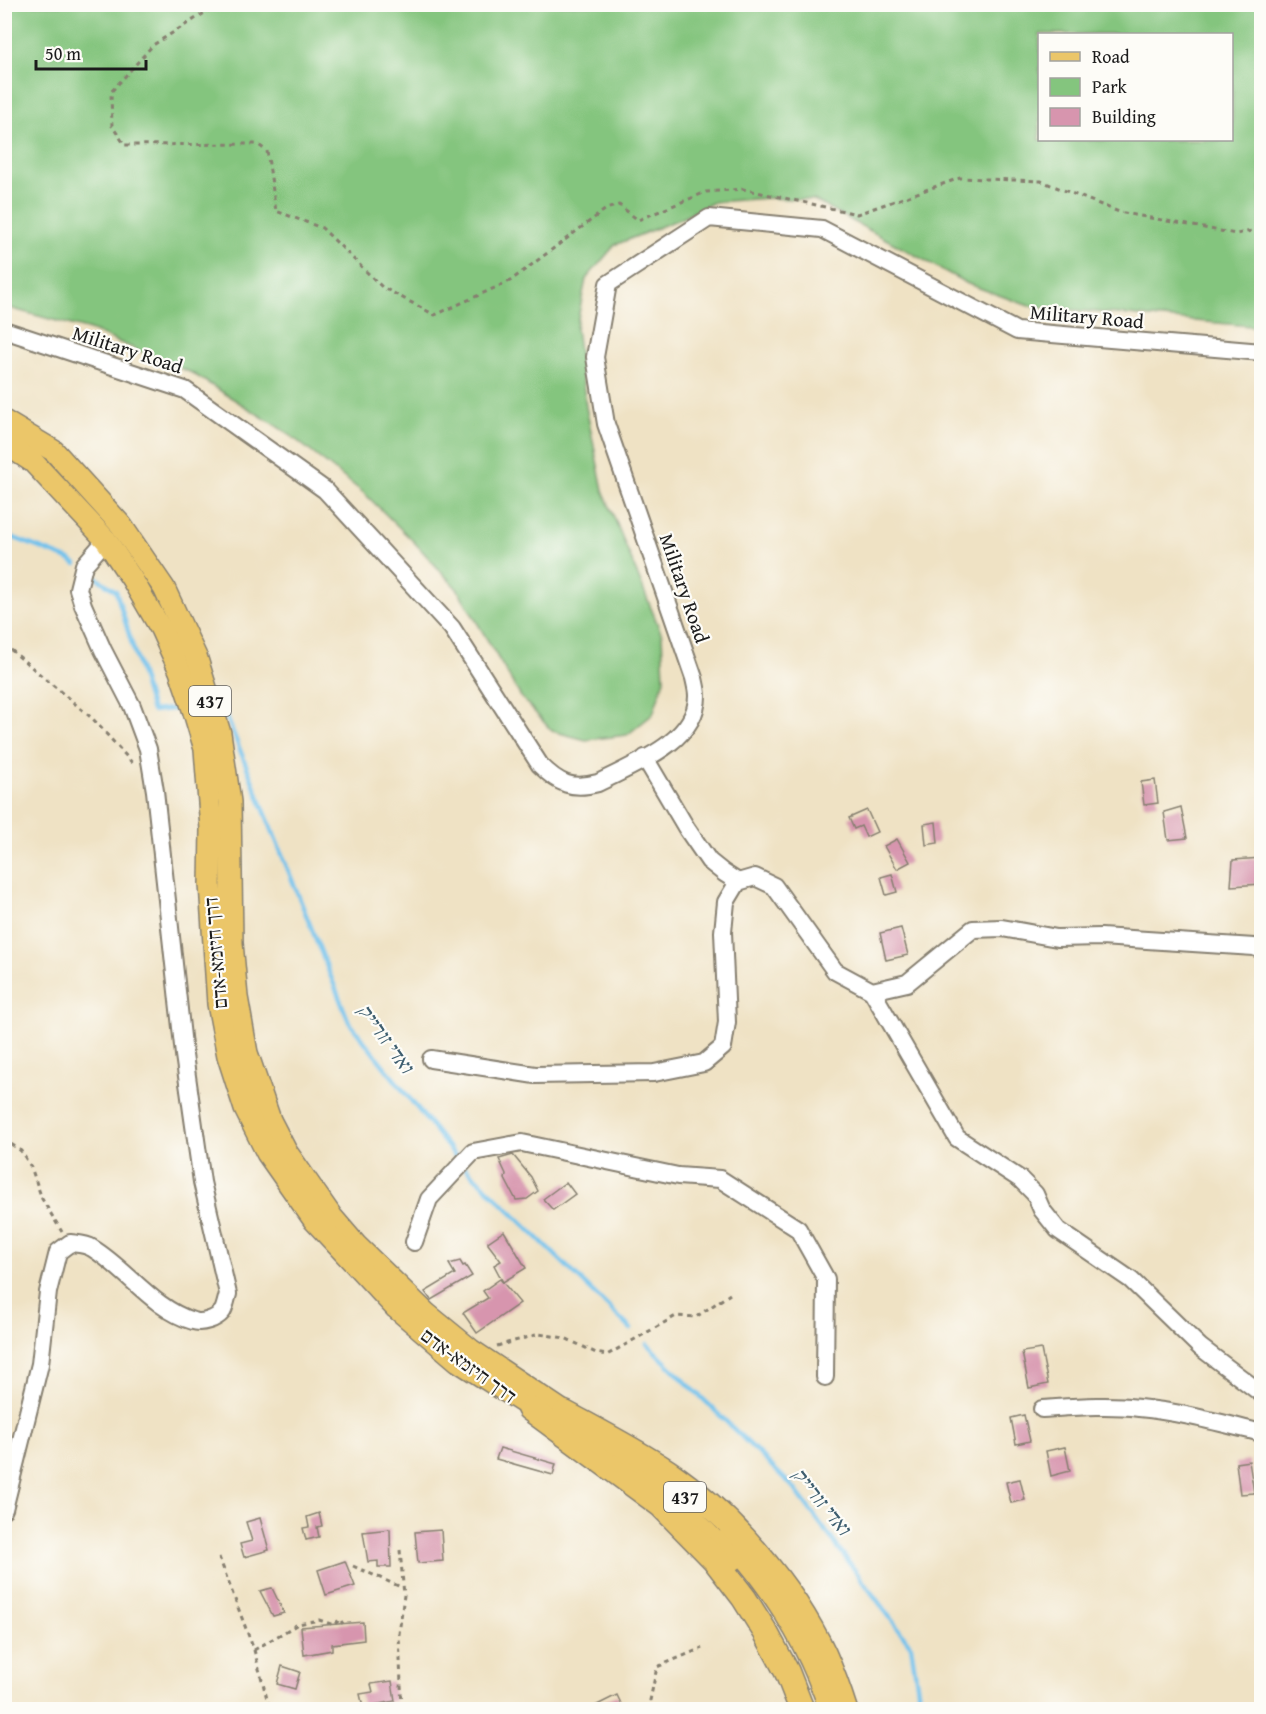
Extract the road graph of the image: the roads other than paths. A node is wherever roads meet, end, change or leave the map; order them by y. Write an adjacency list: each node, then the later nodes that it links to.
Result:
1 (4, 330): 6 (street, Military Road)
2 (1262, 352): 6 (street, Military Road)
3 (4, 421): 16 (main road, דרך חיזמא-אדם / 437)
4 (4, 443): 5 (main road, דרך חיזמא-אדם / 437)
5 (106, 540): 14 (main road, דרך חיזמא-אדם / 437); 18 (street)
6 (645, 758): 7 (street)
7 (738, 882): 9 (street); 10 (street)
8 (1262, 950): 9 (street)
9 (872, 991): 13 (street)
10 (431, 1059)
11 (414, 1242): 12 (street)
12 (825, 1377)
13 (1262, 1394)
14 (530, 1408): 19 (highway); 20 (main road, 437)
15 (1042, 1409): 17 (street)
16 (565, 1413): 21 (main road, 437); 22 (highway)
17 (1262, 1433)
18 (4, 1509)
19 (802, 1710)
20 (818, 1710)
21 (830, 1710)
22 (845, 1710)

